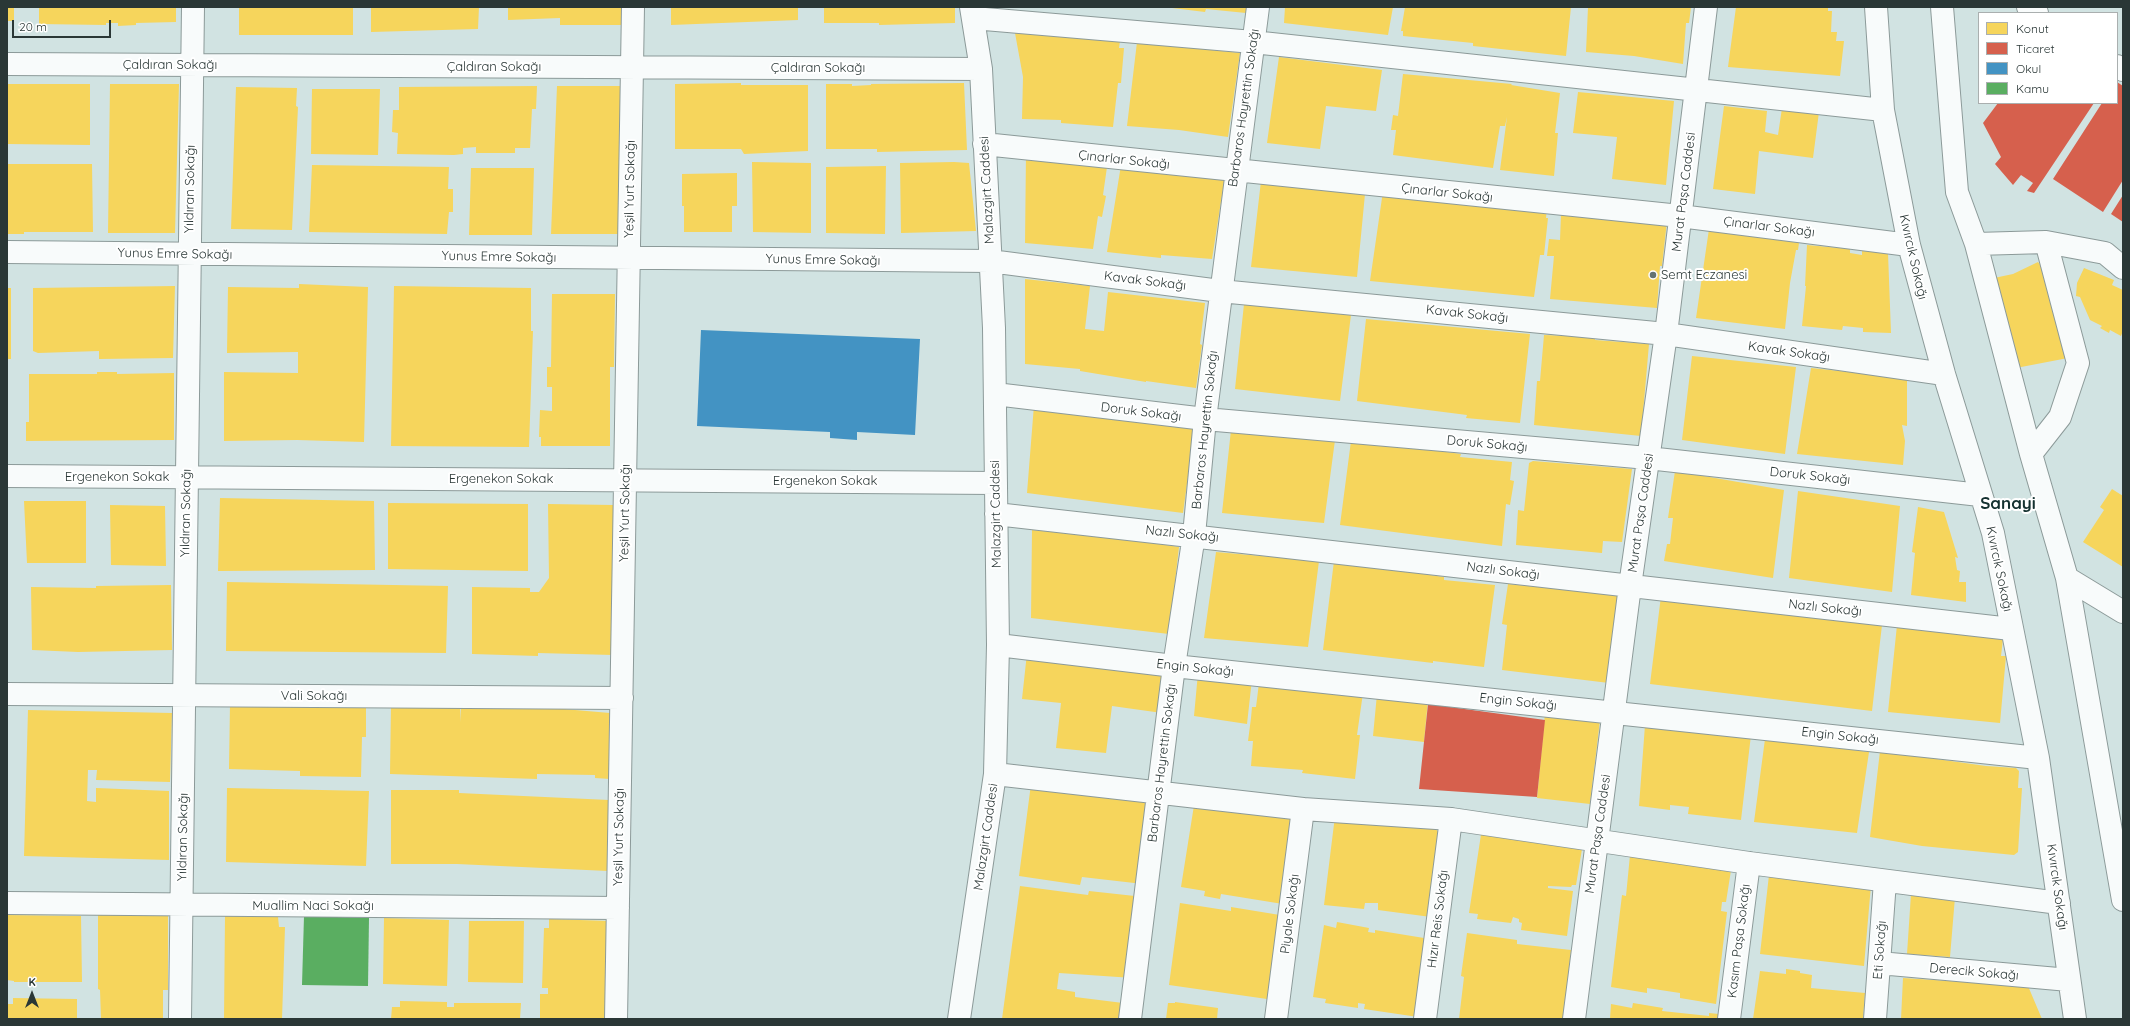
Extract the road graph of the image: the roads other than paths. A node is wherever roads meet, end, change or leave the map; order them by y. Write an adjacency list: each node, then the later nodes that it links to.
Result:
1 (193, 7): 10 (street, Yıldıran Sokağı)
2 (633, 7): 11 (street, Yeşil Yurt Sokağı)
3 (1258, 7): 8 (street, Barbaros Hayrettin Sokağı)
4 (1706, 7): 13 (street, Murat Paşa Caddesi)
5 (1876, 7): 14 (street, Kıvırcık Sokağı)
6 (1942, 7): 19 (street)
7 (972, 12): 8 (street); 12 (street, Malazgirt Caddesi)
8 (1254, 42): 13 (street); 16 (street, Barbaros Hayrettin Sokağı)
9 (7, 64): 10 (street, Çaldıran Sokağı)
10 (192, 65): 11 (street, Çaldıran Sokağı); 22 (street, Yıldıran Sokağı)
11 (632, 67): 12 (street, Çaldıran Sokağı); 23 (street, Yeşil Yurt Sokağı)
12 (981, 69): 15 (street, Malazgirt Caddesi)
13 (1697, 92): 14 (street); 17 (street, Murat Paşa Caddesi)
14 (1883, 110): 20 (street, Kıvırcık Sokağı)
15 (984, 144): 16 (street, Çınarlar Sokağı); 24 (street, Malazgirt Caddesi)
16 (1236, 172): 17 (street, Çınarlar Sokağı); 26 (street, Barbaros Hayrettin Sokağı)
17 (1680, 216): 20 (street, Çınarlar Sokağı); 27 (street, Murat Paşa Caddesi)
18 (2046, 242): 19 (street); 25 (street); 31 (street)
19 (1976, 244): 31 (street)
20 (1908, 245): 28 (street, Kıvırcık Sokağı)
21 (7, 252): 22 (street, Yunus Emre Sokağı)
22 (189, 254): 23 (street, Yunus Emre Sokağı); 34 (street, Yıldıran Sokağı)
23 (629, 258): 24 (street, Yunus Emre Sokağı); 35 (street, Yeşil Yurt Sokağı)
24 (990, 261): 26 (street, Kavak Sokağı); 29 (street, Malazgirt Caddesi)
25 (2123, 268)
26 (1220, 291): 27 (street, Kavak Sokağı); 30 (street, Barbaros Hayrettin Sokağı)
27 (1666, 334): 28 (street, Kavak Sokağı); 32 (street, Murat Paşa Caddesi)
28 (1944, 374): 37 (street, Kıvırcık Sokağı)
29 (995, 394): 30 (street, Doruk Sokağı); 36 (street, Malazgirt Caddesi)
30 (1205, 419): 32 (street, Doruk Sokağı); 39 (street, Barbaros Hayrettin Sokağı)
31 (2031, 454): 40 (street)
32 (1648, 458): 37 (street, Doruk Sokağı); 41 (street, Murat Paşa Caddesi)
33 (7, 476): 34 (street, Ergenekon Sokak)
34 (187, 478): 35 (street, Ergenekon Sokak); 47 (street, Yıldıran Sokağı)
35 (626, 480): 36 (street, Ergenekon Sokak); 48 (street, Yeşil Yurt Sokağı)
36 (996, 483): 38 (street, Malazgirt Caddesi)
37 (1980, 495): 43 (street, Kıvırcık Sokağı)
38 (996, 514): 39 (street, Nazlı Sokağı); 44 (street, Malazgirt Caddesi)
39 (1194, 535): 41 (street, Nazlı Sokağı); 45 (street, Barbaros Hayrettin Sokağı)
40 (2067, 578): 42 (street); 56 (street)
41 (1630, 586): 43 (street, Nazlı Sokağı); 49 (street, Murat Paşa Caddesi)
42 (2123, 612)
43 (2011, 629): 50 (street, Kıvırcık Sokağı)
44 (998, 645): 45 (street, Engin Sokağı); 51 (street, Malazgirt Caddesi)
45 (1174, 666): 49 (street, Engin Sokağı); 52 (street, Barbaros Hayrettin Sokağı)
46 (7, 694): 47 (street, Vali Sokağı)
47 (184, 696): 48 (street, Vali Sokağı); 62 (street, Yıldıran Sokağı)
48 (622, 698): 63 (street, Yeşil Yurt Sokağı)
49 (1614, 712): 50 (street, Engin Sokağı); 55 (street, Murat Paşa Caddesi)
50 (2038, 758): 61 (street, Kıvırcık Sokağı)
51 (995, 774): 52 (street); 68 (street, Malazgirt Caddesi)
52 (1158, 793): 53 (street); 69 (street, Barbaros Hayrettin Sokağı)
53 (1303, 809): 54 (street); 70 (street, Piyale Sokağı)
54 (1451, 819): 55 (street); 71 (street, Hızır Reis Sokağı)
55 (1597, 840): 57 (street); 72 (street, Murat Paşa Caddesi)
56 (2120, 858): 59 (street)
57 (1749, 863): 58 (street); 73 (street, Kasım Paşa Sokağı)
58 (1885, 881): 61 (street); 64 (street, Eti Sokağı)
59 (2123, 900)
60 (7, 903): 62 (street, Muallim Naci Sokağı)
61 (2059, 903): 65 (street, Kıvırcık Sokağı)
62 (182, 904): 63 (street, Muallim Naci Sokağı); 66 (street, Yıldıran Sokağı)
63 (618, 908): 67 (street, Yeşil Yurt Sokağı)
64 (1879, 963): 65 (street, Derecik Sokağı); 74 (street, Eti Sokağı)
65 (2069, 980): 75 (street, Kıvırcık Sokağı)
66 (180, 1019)
67 (616, 1019)
68 (959, 1019)
69 (1130, 1019)
70 (1276, 1019)
71 (1425, 1019)
72 (1574, 1019)
73 (1729, 1019)
74 (1875, 1019)
75 (2074, 1019)

